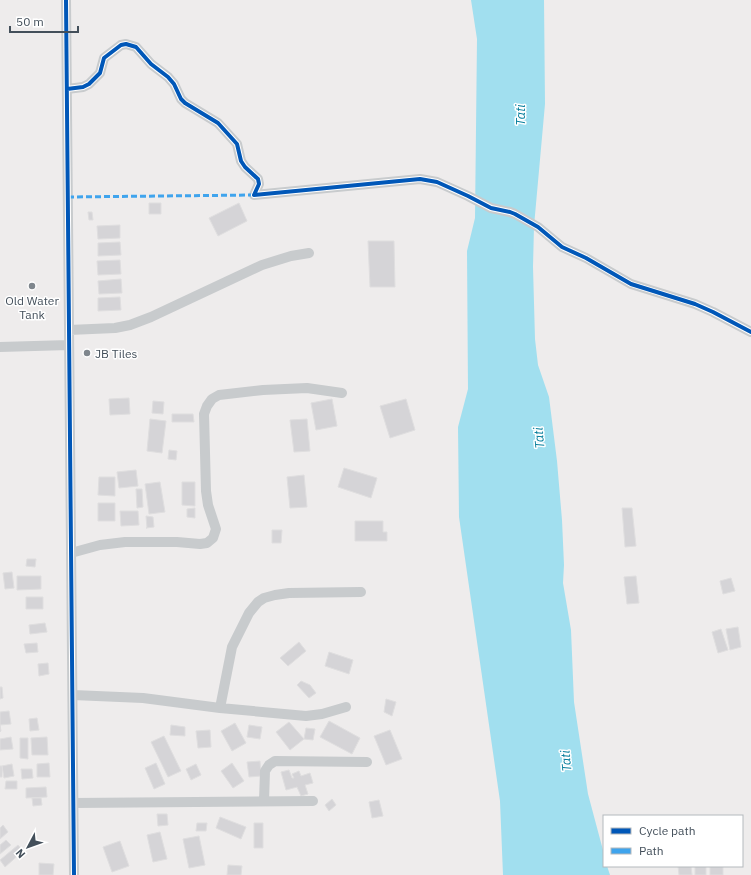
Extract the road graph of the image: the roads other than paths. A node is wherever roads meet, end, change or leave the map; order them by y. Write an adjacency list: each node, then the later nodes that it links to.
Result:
1 (66, 0): 2 (street)
2 (67, 89): 4 (street); 5 (street)
3 (309, 253): 4 (street)
4 (69, 330): 6 (street)
5 (751, 332)
6 (69, 345): 7 (street); 9 (street)
7 (0, 347)
8 (342, 393): 9 (street)
9 (72, 553): 11 (street)
10 (361, 592): 13 (street)
11 (73, 695): 13 (street); 17 (street)
12 (346, 707): 13 (street)
13 (220, 708)
14 (367, 762): 15 (street)
15 (264, 801): 16 (street); 17 (street)
16 (313, 801)
17 (74, 803): 18 (street)
18 (74, 875)

